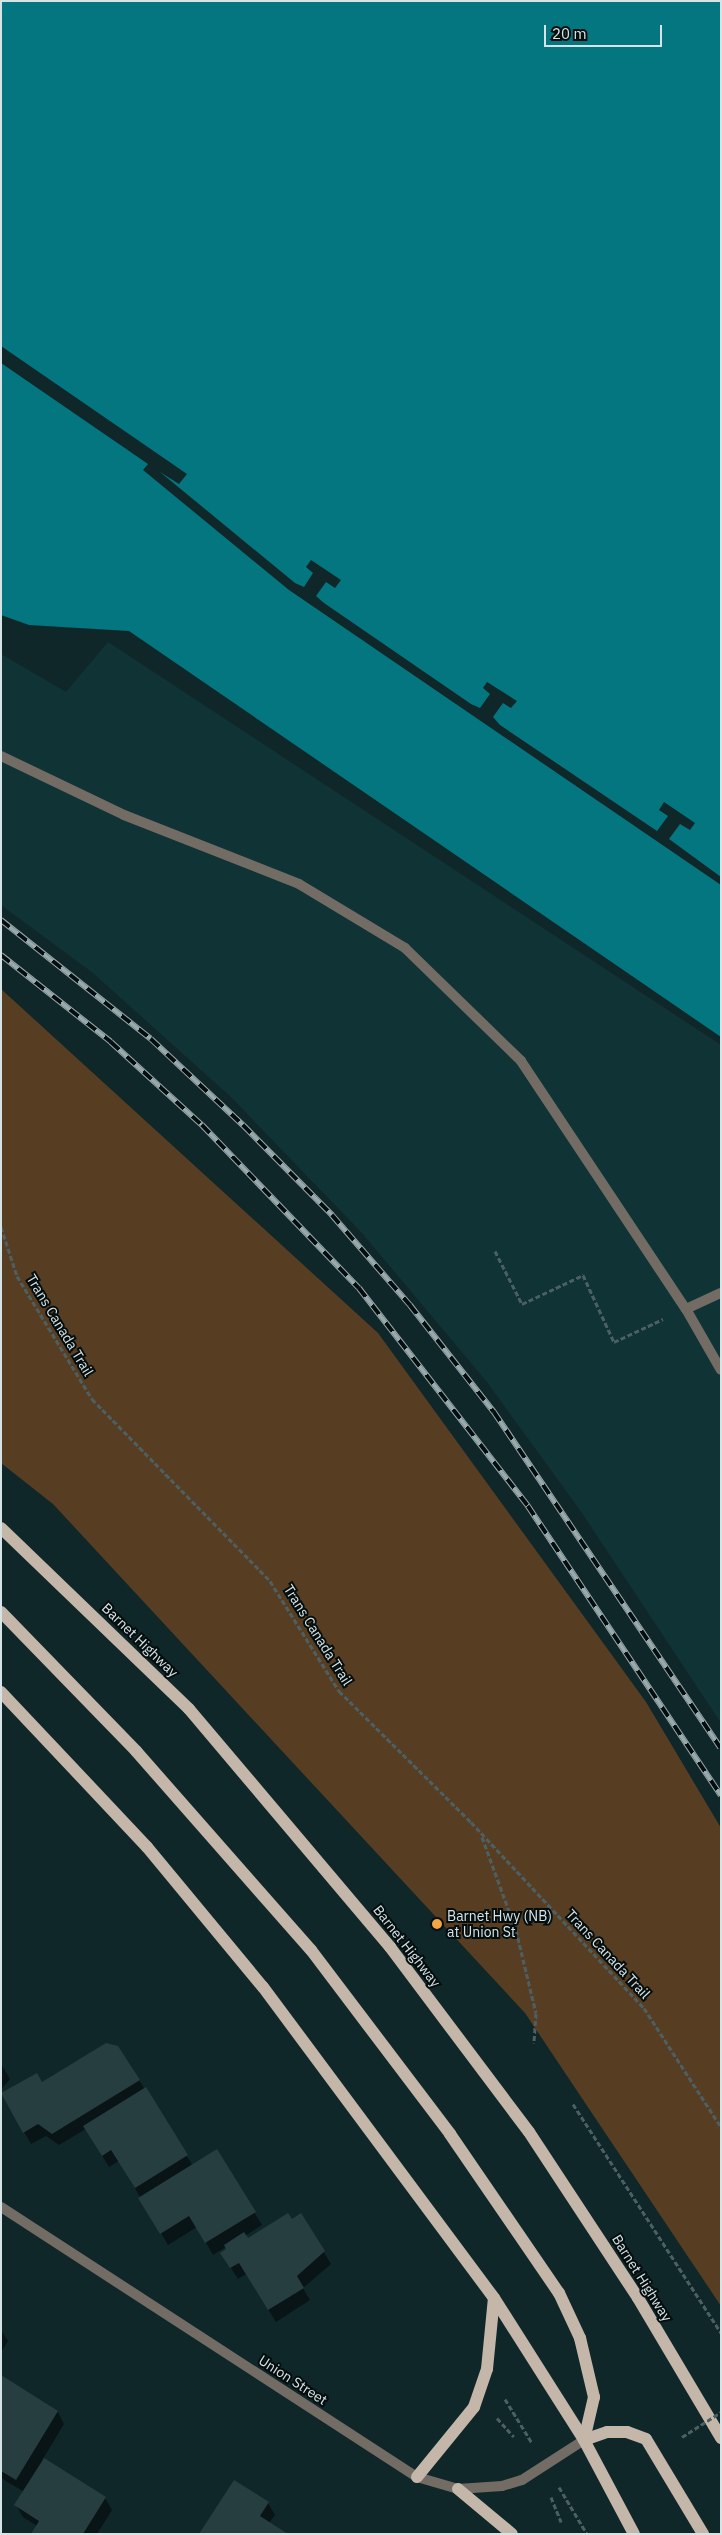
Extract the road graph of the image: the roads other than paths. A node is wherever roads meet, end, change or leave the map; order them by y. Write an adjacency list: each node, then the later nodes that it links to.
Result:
1 (1, 756): 3 (street)
2 (721, 1293): 3 (street)
3 (686, 1309): 4 (street)
4 (721, 1370)
5 (1, 1528): 10 (main road, Barnet Highway)
6 (1, 1612): 11 (main road)
7 (1, 1692): 9 (main road)
8 (1, 2207): 12 (street, Union Street)
9 (494, 2298): 11 (main road); 12 (main road)
10 (721, 2438)
11 (584, 2440): 13 (street, Union Street); 15 (main road); 16 (main road)
12 (417, 2477): 13 (street, Union Street)
13 (458, 2489): 14 (main road)
14 (512, 2534)
15 (634, 2534)
16 (703, 2534)

